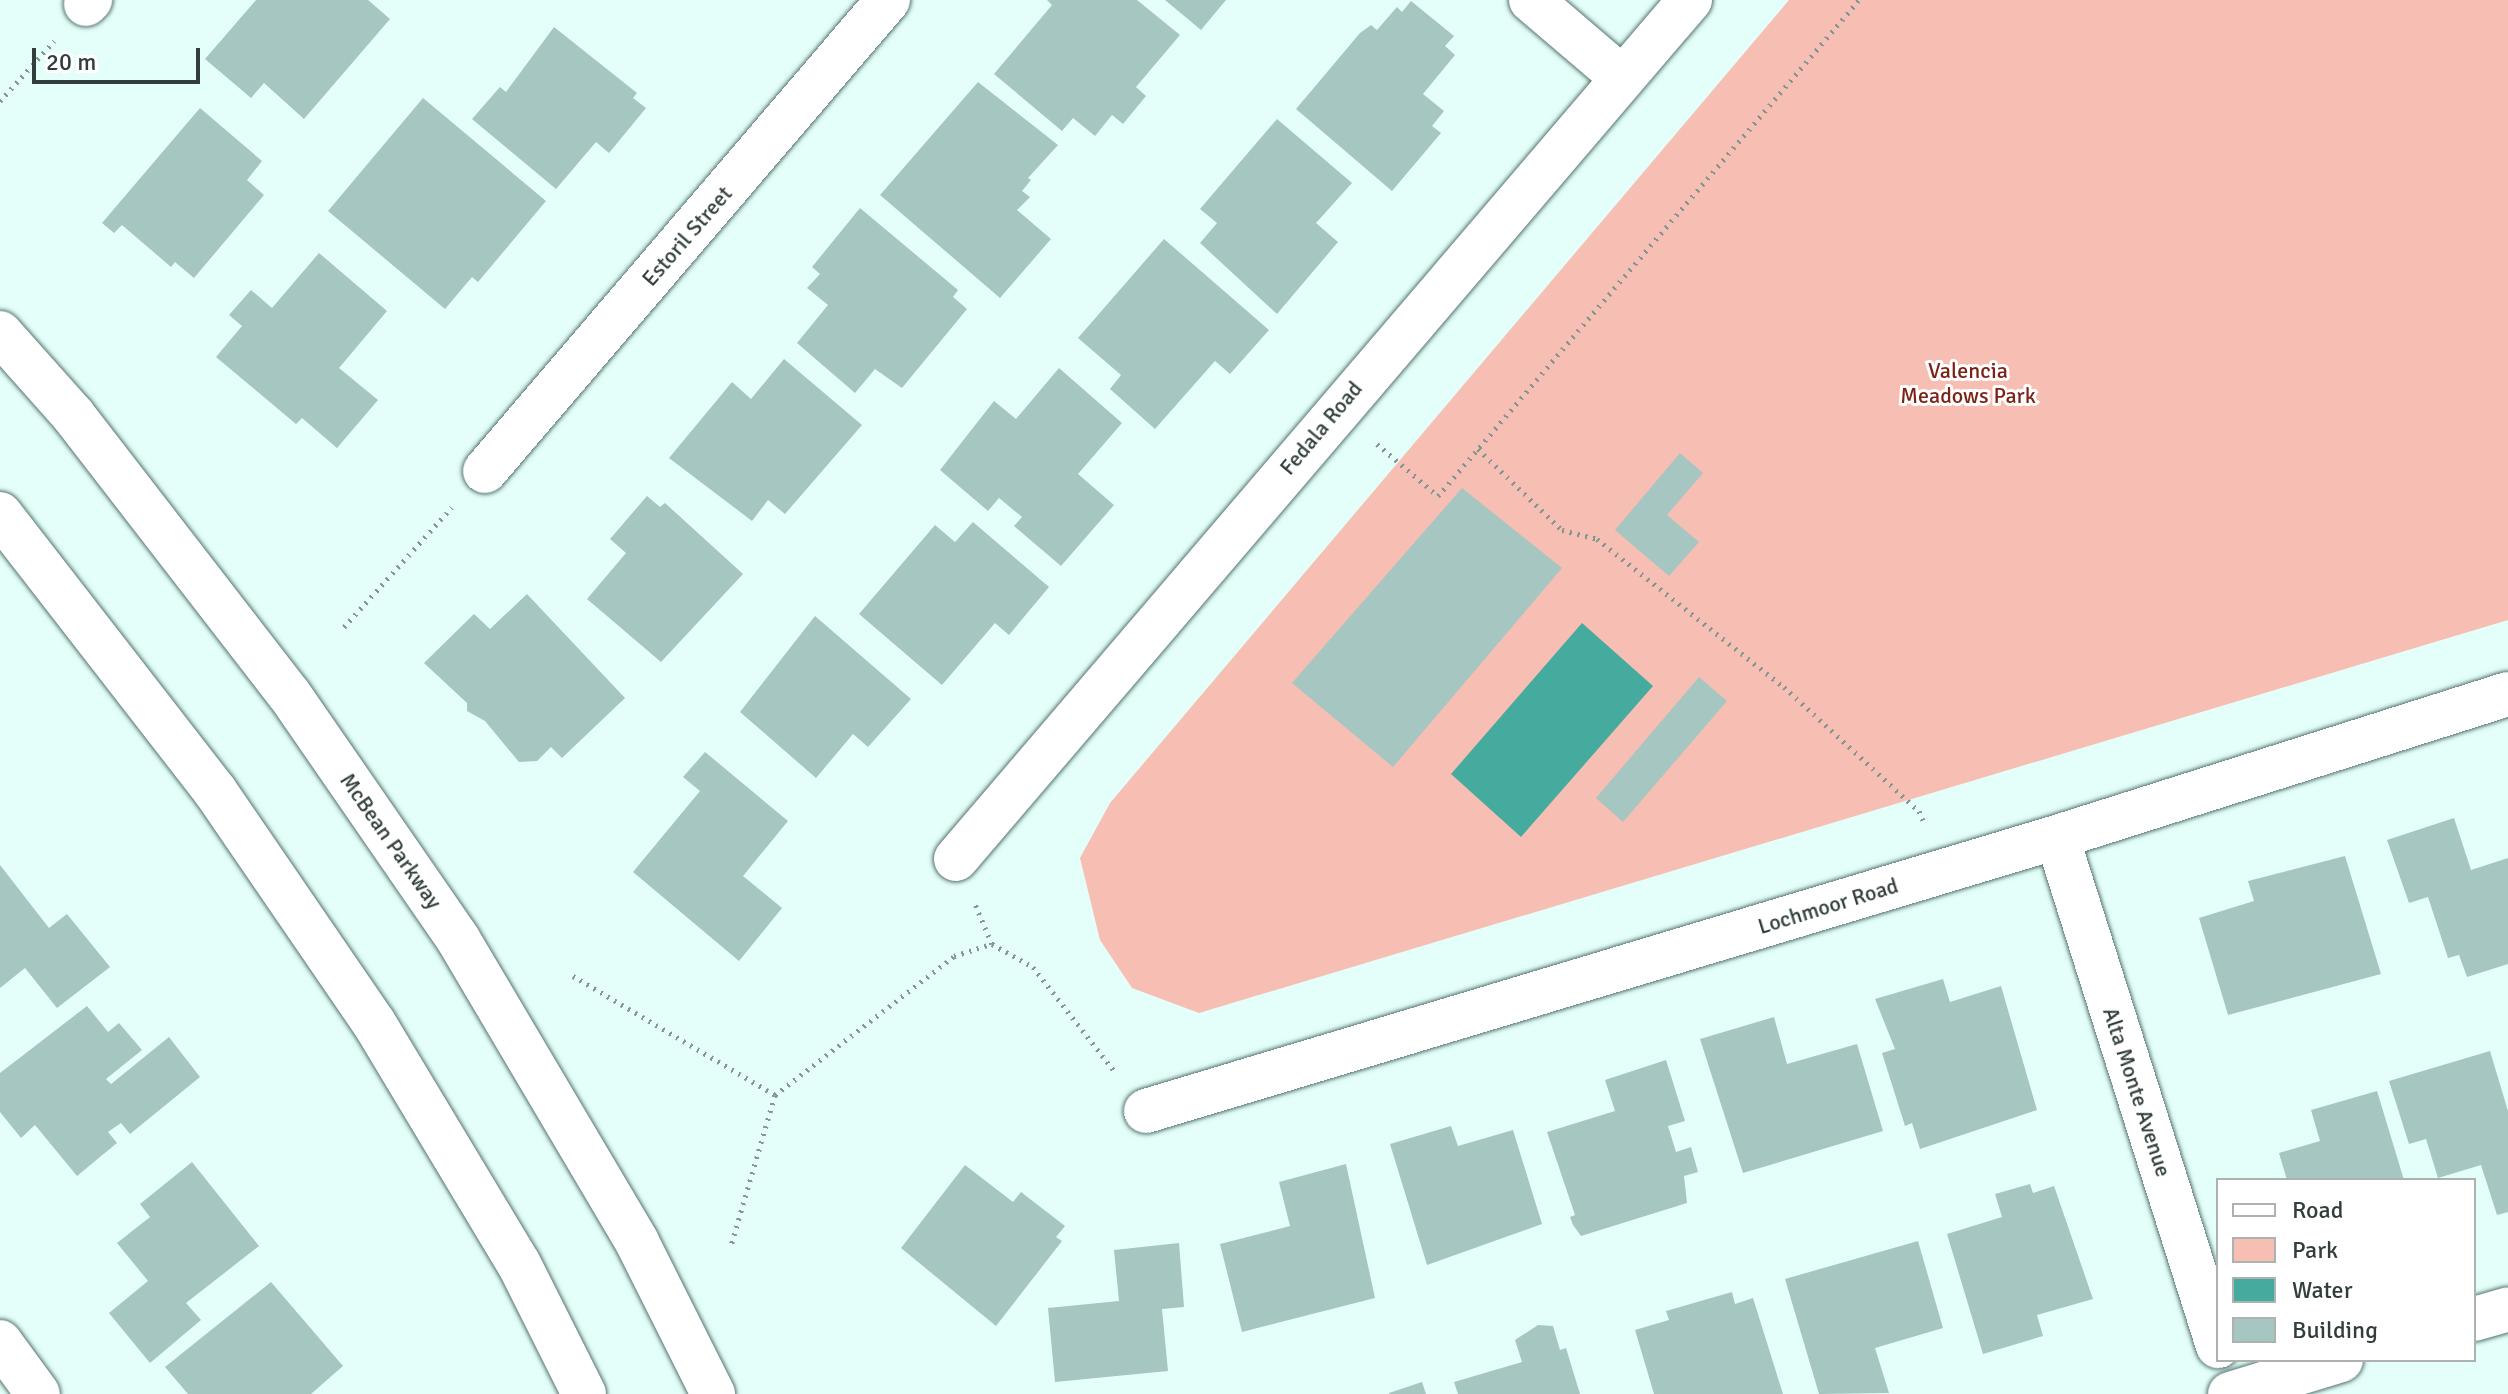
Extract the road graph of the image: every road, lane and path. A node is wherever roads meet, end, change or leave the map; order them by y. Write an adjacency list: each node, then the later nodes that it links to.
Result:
1 (888, 0): 13 (street, Estoril Street)
2 (1531, 0): 6 (street)
3 (1690, 0): 6 (street, Fedala Road)
4 (1859, 0): 12 (path)
5 (88, 2): 7 (path)
6 (1621, 77): 10 (street, Fedala Road)
7 (0, 101)
8 (0, 333): 11 (street, McBean Parkway)
9 (0, 377): 11 (street)
10 (1336, 410): 12 (path); 18 (street, Fedala Road)
11 (73, 415): 33 (street, McBean Parkway)
12 (1478, 449): 19 (path)
13 (485, 471): 15 (path)
14 (0, 514): 32 (street)
15 (344, 627)
16 (2508, 694): 17 (street, Lochmoor Road)
17 (2057, 837): 19 (street, Lochmoor Road); 27 (street, Alta Monte Avenue)
18 (956, 859): 20 (path)
19 (1942, 871): 23 (street, Lochmoor Road)
20 (992, 944): 22 (path); 23 (path)
21 (573, 976): 22 (path)
22 (775, 1095): 24 (path)
23 (1146, 1111)
24 (731, 1245)
25 (2508, 1309): 26 (street)
26 (2476, 1318)
27 (2216, 1340)
28 (0, 1342): 31 (street)
29 (2223, 1362): 34 (street)
30 (2335, 1362): 34 (street)
31 (38, 1394)
32 (584, 1394)
33 (713, 1394)
34 (2232, 1394)

